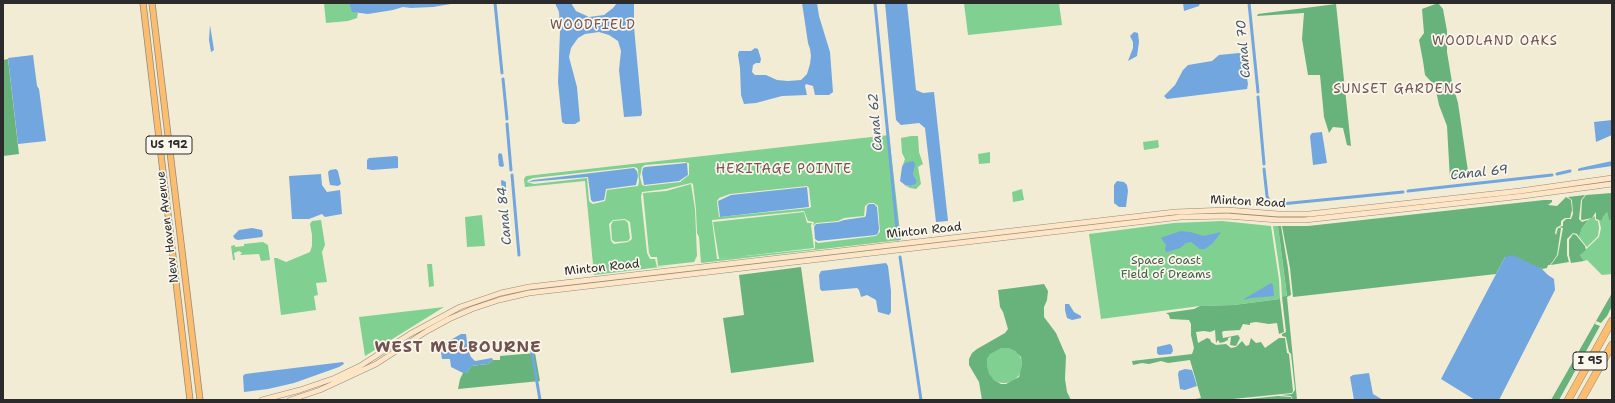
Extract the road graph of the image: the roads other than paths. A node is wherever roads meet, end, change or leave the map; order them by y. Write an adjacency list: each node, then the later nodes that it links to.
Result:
1 (152, 3): 4 (main road, New Haven Avenue / US 192)
2 (144, 6): 3 (main road, New Haven Avenue / US 192); 4 (main road)
3 (145, 18): 5 (main road); 6 (main road, New Haven Avenue / US 192)
4 (154, 19): 5 (main road, New Haven Avenue / US 192)
5 (156, 34): 8 (main road, New Haven Avenue / US 192)
6 (148, 44): 7 (main road, New Haven Avenue / US 192); 8 (main road)
7 (151, 66): 9 (main road); 11 (main road, New Haven Avenue / US 192)
8 (160, 67): 9 (main road, New Haven Avenue / US 192)
9 (161, 79): 14 (main road, New Haven Avenue / US 192)
10 (1612, 178): 16 (main road, Minton Road)
11 (165, 184): 13 (main road, New Haven Avenue / US 192); 14 (main road)
12 (1612, 184): 18 (main road, Minton Road)
13 (166, 197): 15 (main road); 19 (main road, New Haven Avenue / US 192)
14 (175, 199): 15 (main road, New Haven Avenue / US 192)
15 (177, 211): 21 (main road, New Haven Avenue / US 192)
16 (1186, 211): 17 (main road, Minton Road); 18 (main road)
17 (1175, 212): 18 (main road); 24 (main road, Minton Road)
18 (1181, 217): 25 (main road, Minton Road)
19 (173, 251): 20 (main road, New Haven Avenue / US 192); 21 (main road)
20 (174, 262): 22 (main road); 27 (main road, New Haven Avenue / US 192)
21 (183, 262): 22 (main road, New Haven Avenue / US 192)
22 (185, 275): 28 (main road, New Haven Avenue / US 192)
23 (1612, 321): 31 (highway, I 95)
24 (430, 322): 25 (main road); 29 (main road, Minton Road)
25 (434, 326): 30 (main road, Minton Road)
26 (1612, 345): 32 (highway, I 95)
27 (190, 400)
28 (200, 400)
29 (262, 400)
30 (290, 400)
31 (1568, 400)
32 (1581, 400)

